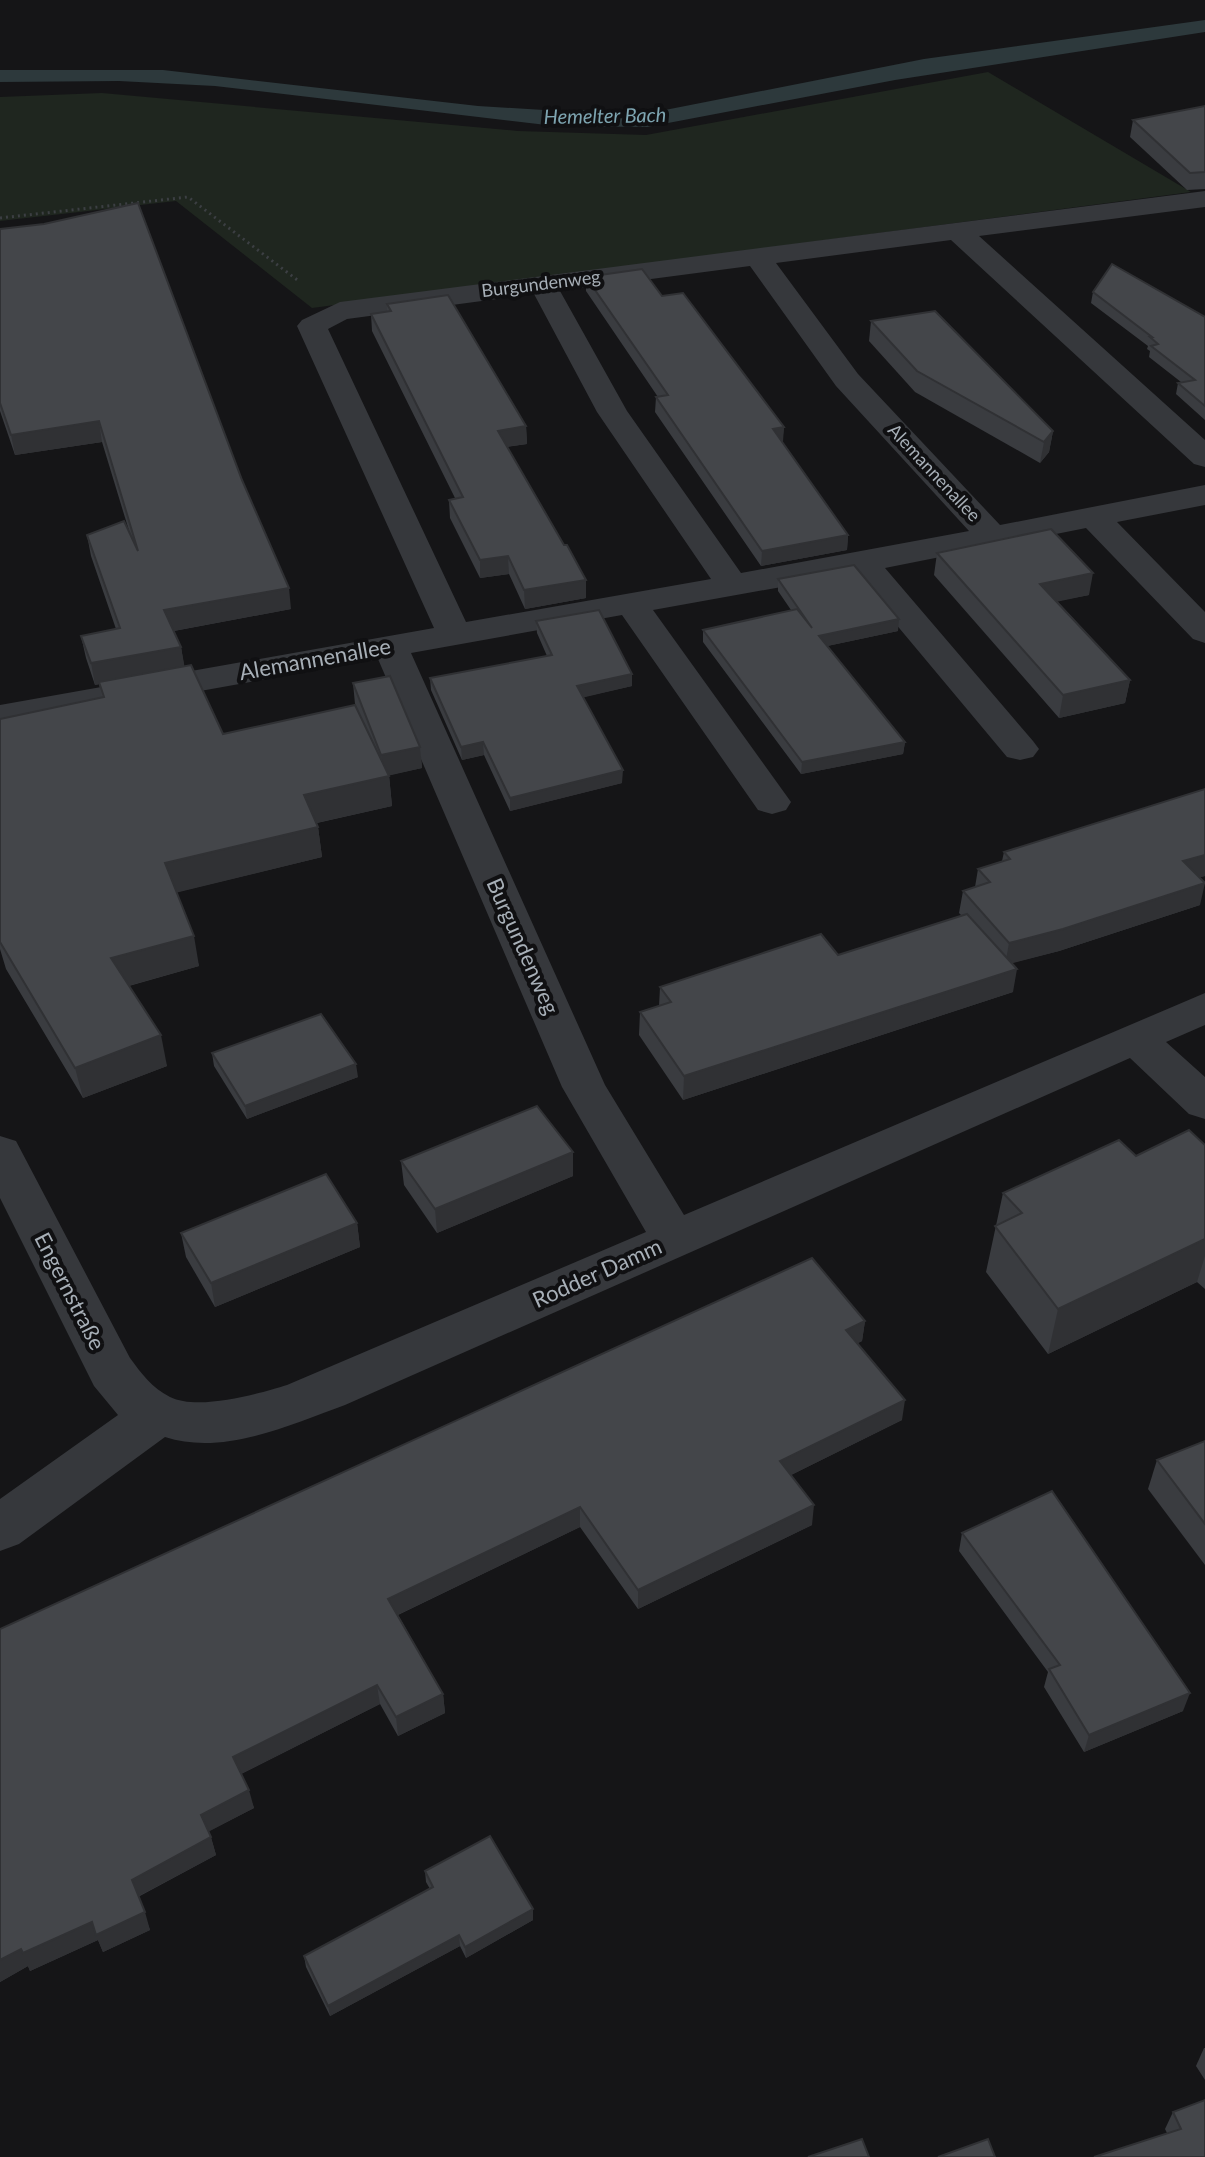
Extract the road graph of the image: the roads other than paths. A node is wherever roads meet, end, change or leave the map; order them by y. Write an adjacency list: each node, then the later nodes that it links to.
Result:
1 (1205, 199): 2 (street, Burgundenweg)
2 (957, 231): 3 (street, Burgundenweg); 5 (street)
3 (757, 256): 4 (street, Burgundenweg); 8 (street, Alemannenallee)
4 (542, 283): 10 (street); 13 (street, Burgundenweg)
5 (1205, 457)
6 (1205, 495): 7 (street, Alemannenallee)
7 (1095, 518): 8 (street, Alemannenallee); 12 (street)
8 (994, 538): 9 (street, Alemannenallee)
9 (862, 562): 10 (street, Alemannenallee); 16 (street)
10 (732, 585): 11 (street, Alemannenallee)
11 (631, 603): 13 (street, Alemannenallee); 17 (street)
12 (1205, 632)
13 (454, 634): 14 (street, Alemannenallee)
14 (390, 645): 15 (street, Alemannenallee); 22 (street, Burgundenweg)
15 (0, 716)
16 (1020, 749)
17 (772, 802)
18 (1205, 1008): 19 (street, Rodder Damm)
19 (1136, 1039): 20 (street); 22 (street, Rodder Damm)
20 (1205, 1103)
21 (0, 1153): 23 (street, Engernstraße)
22 (674, 1238): 23 (street, Rodder Damm)
23 (158, 1414): 24 (street)
24 (0, 1528)

